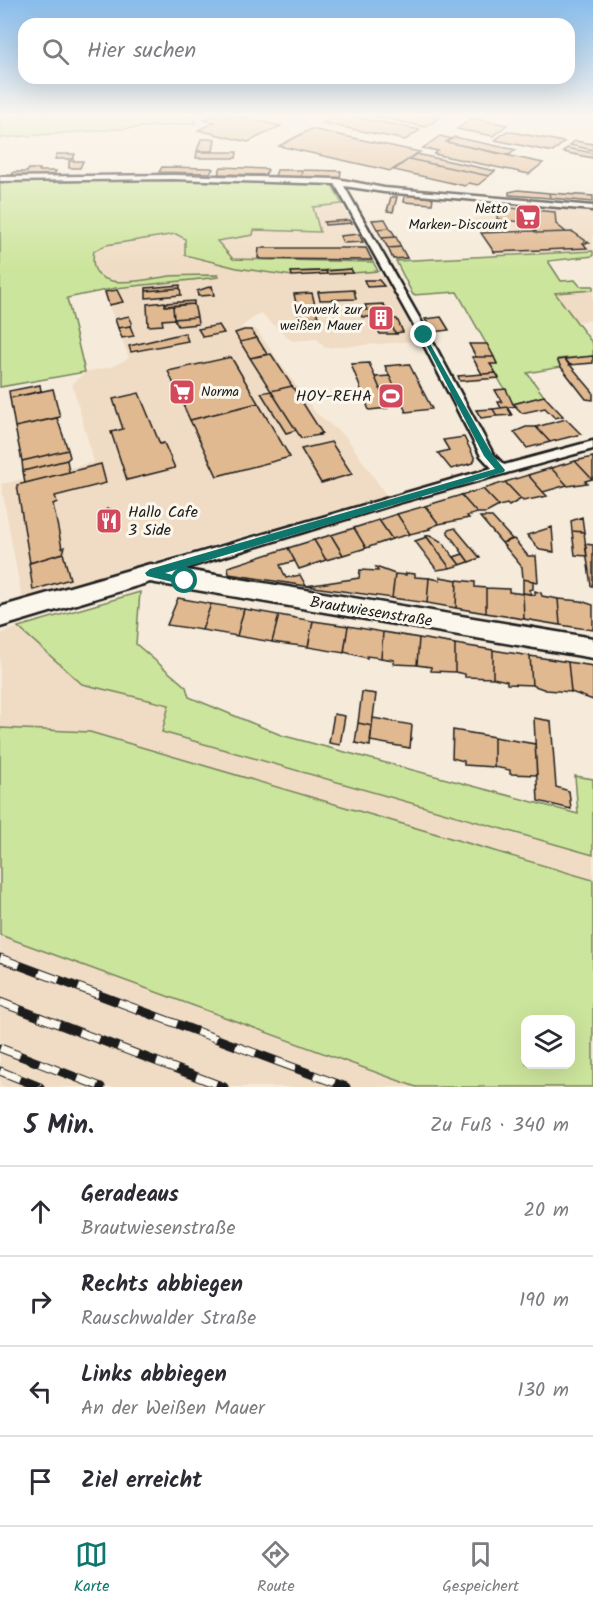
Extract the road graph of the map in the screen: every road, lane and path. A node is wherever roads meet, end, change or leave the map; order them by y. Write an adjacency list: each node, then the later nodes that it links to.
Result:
1 (0, 179): 2 (street)
2 (337, 182): 3 (street); 7 (street)
3 (384, 190): 4 (street); 5 (street)
4 (370, 196)
5 (593, 208)
6 (593, 445): 7 (street)
7 (501, 470): 8 (street)
8 (150, 573): 9 (main road); 10 (main road, Brautwiesenstraße)
9 (0, 617)
10 (593, 648)

